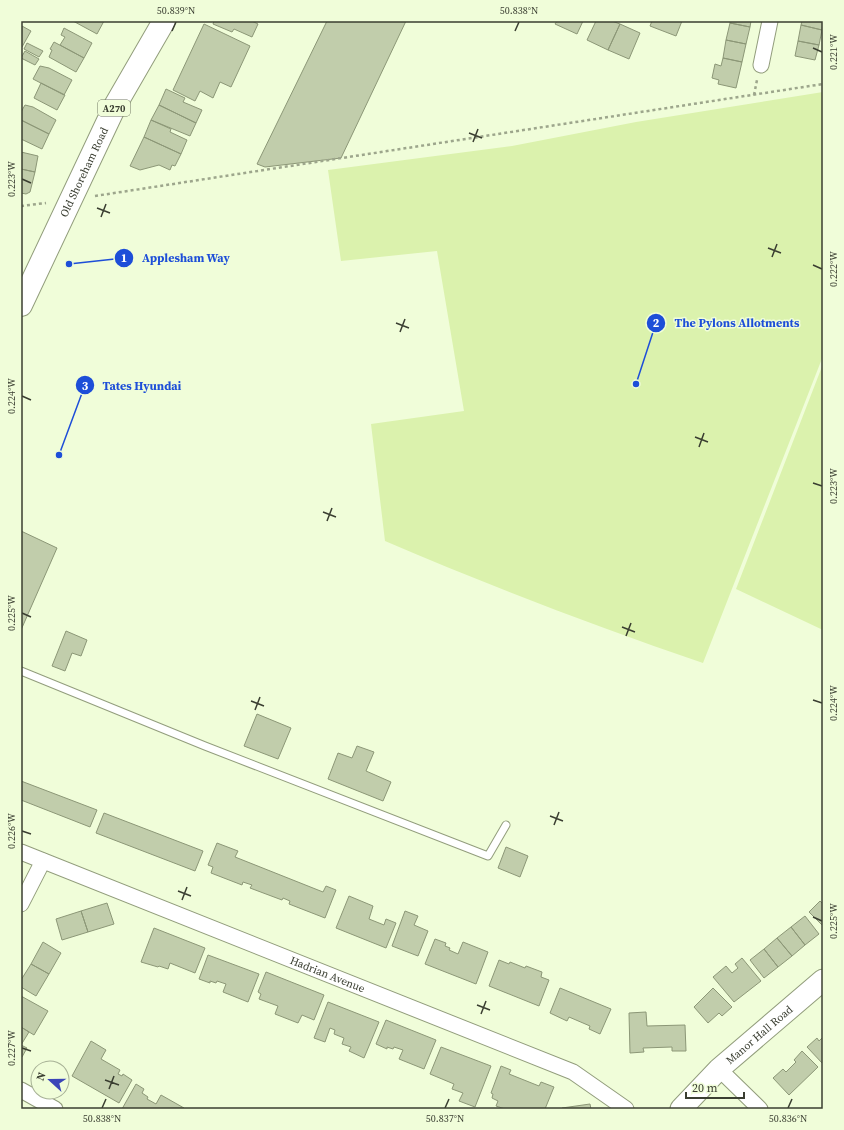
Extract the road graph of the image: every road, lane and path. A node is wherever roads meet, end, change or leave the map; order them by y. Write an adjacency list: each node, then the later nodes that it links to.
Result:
1 (164, 21): 7 (main road, Old Shoreham Road / A270)
2 (770, 21): 3 (street)
3 (761, 66)
4 (757, 82): 6 (path)
5 (823, 84): 6 (path)
6 (754, 95): 7 (path)
7 (71, 200): 8 (path); 9 (main road, Old Shoreham Road / A270)
8 (21, 206)
9 (21, 305)
10 (21, 670): 11 (lane)
11 (506, 825)
12 (21, 852): 13 (street, Hadrian Avenue)
13 (44, 862): 14 (street); 19 (street, Hadrian Avenue)
14 (21, 904)
15 (823, 980): 16 (street, Manor Hall Road)
16 (719, 1069): 20 (street, Manor Hall Road); 21 (street)
17 (21, 1090): 18 (street)
18 (55, 1109)
19 (626, 1109)
20 (681, 1109)
21 (760, 1109)

